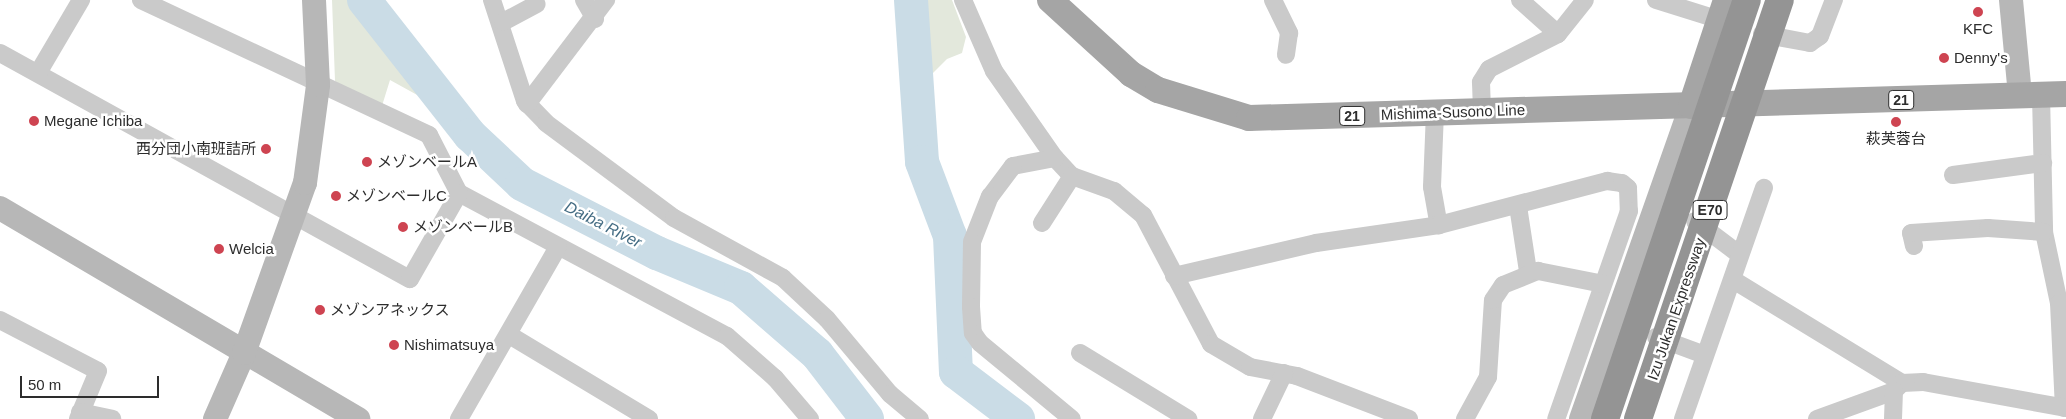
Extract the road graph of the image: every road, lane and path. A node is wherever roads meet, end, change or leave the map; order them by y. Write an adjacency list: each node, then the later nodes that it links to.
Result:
1 (81, 0): 26 (street)
2 (141, 0): 27 (street)
3 (314, 0): 27 (street)
4 (492, 0): 21 (street)
5 (584, 0): 20 (street)
6 (606, 0): 20 (street)
7 (964, 0): 34 (street)
8 (1050, 0): 33 (main road, Mishima-Susono Line / 21)
9 (1273, 0): 25 (street)
10 (1520, 0): 22 (street)
11 (1585, 0): 22 (street)
12 (1656, 0): 19 (street)
13 (1747, 0): 80 (highway, E70, bridge)
14 (1774, 0): 23 (main road)
15 (1780, 0): 82 (highway, Izu Jukan Expressway / E70, bridge)
16 (1834, 0): 23 (street)
17 (2011, 0): 28 (street)
18 (536, 4): 21 (street)
19 (1723, 10): 31 (main road)
20 (595, 18): 29 (street)
21 (503, 22): 29 (street)
22 (1558, 34): 32 (street)
23 (1762, 34): 30 (main road)
24 (0, 53): 26 (street)
25 (1286, 55)
26 (38, 73): 42 (street)
27 (318, 85): 39 (street); 42 (street)
28 (2042, 95): 30 (main road, 21); 35 (street)
29 (527, 104): 72 (street)
30 (1736, 105): 31 (main road, 21); 43 (street)
31 (1691, 106): 32 (main road, Mishima-Susono Line / 21); 63 (street)
32 (1482, 111): 33 (main road, Mishima-Susono Line / 21)
33 (1435, 112): 45 (street)
34 (1055, 158): 37 (street); 73 (street)
35 (2043, 163): 36 (street); 46 (street)
36 (1954, 175)
37 (1072, 176): 44 (street); 51 (street)
38 (1764, 188): 49 (street)
39 (459, 193): 42 (street); 48 (street)
40 (1518, 206): 45 (street); 50 (street); 53 (street)
41 (0, 208): 57 (street)
42 (294, 215): 57 (street)
43 (1695, 221): 49 (street); 56 (street)
44 (1042, 223)
45 (1439, 225): 51 (street)
46 (2044, 232): 47 (street); 64 (street)
47 (1914, 246)
48 (558, 247): 55 (street); 71 (street)
49 (1740, 255): 52 (street)
50 (1528, 271): 53 (street); 77 (street)
51 (1174, 276): 60 (street)
52 (1735, 281): 59 (street); 62 (street)
53 (1603, 284): 61 (street)
54 (1, 325): 65 (street)
55 (510, 336): 69 (street); 70 (street)
56 (1654, 337): 59 (street); 81 (street)
57 (244, 353): 67 (street); 68 (street)
58 (1080, 354): 74 (street)
59 (1705, 355): 83 (street)
60 (1284, 373): 75 (street); 76 (street)
61 (1566, 386): 63 (street); 78 (street)
62 (1898, 387): 64 (street); 84 (street); 85 (street)
63 (1590, 394): 79 (street)
64 (2065, 408)
65 (79, 416): 66 (street)
66 (112, 419)
67 (215, 419)
68 (358, 419)
69 (459, 419)
70 (650, 419)
71 (810, 419)
72 (920, 419)
73 (1072, 419)
74 (1188, 419)
75 (1262, 419)
76 (1409, 419)
77 (1466, 419)
78 (1556, 419)
79 (1581, 419)
80 (1605, 419)
81 (1627, 419)
82 (1638, 419)
83 (1683, 419)
84 (1817, 419)
85 (1893, 419)

